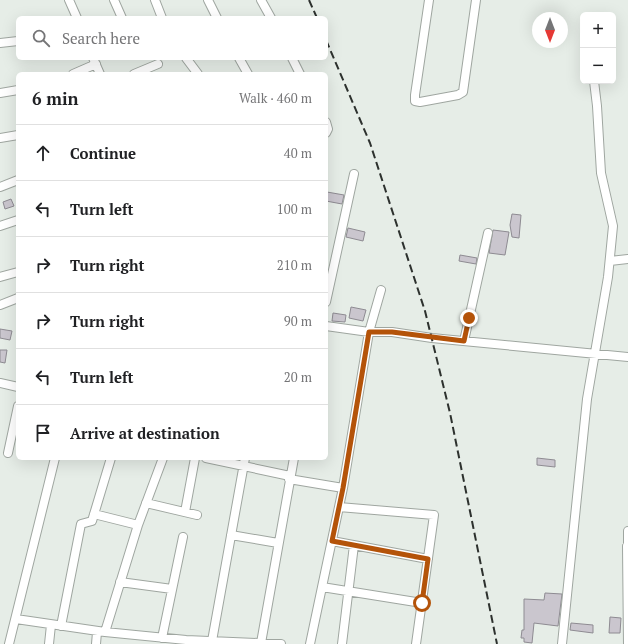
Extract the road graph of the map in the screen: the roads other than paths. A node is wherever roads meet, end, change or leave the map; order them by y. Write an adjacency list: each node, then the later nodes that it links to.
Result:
1 (69, 0): 8 (street)
2 (114, 0): 9 (street)
3 (155, 0): 10 (street)
4 (208, 0): 11 (street)
5 (261, 0): 12 (street)
6 (429, 0): 7 (street)
7 (476, 0)
8 (76, 16)
9 (121, 16)
10 (160, 16)
11 (216, 16)
12 (269, 16)
13 (16, 41): 14 (street)
14 (0, 44)
15 (188, 60): 23 (street)
16 (240, 60): 24 (street)
17 (293, 60): 25 (street)
18 (95, 61): 20 (street); 21 (street)
19 (158, 64): 22 (street)
20 (76, 72)
21 (99, 72)
22 (141, 72)
23 (196, 72)
24 (247, 72)
25 (299, 72)
26 (594, 84): 38 (street)
27 (16, 90): 28 (street)
28 (0, 92)
29 (16, 135): 30 (street)
30 (0, 138)
31 (354, 174): 42 (street)
32 (16, 181): 33 (street)
33 (0, 186)
34 (16, 221): 35 (street)
35 (0, 226)
36 (488, 232): 47 (street)
37 (628, 259): 38 (street)
38 (610, 261): 48 (street)
39 (16, 273): 40 (street)
40 (0, 278)
41 (381, 290): 46 (street)
42 (328, 293)
43 (16, 299): 44 (street)
44 (0, 305)
45 (328, 326): 46 (street)
46 (369, 332): 47 (street); 62 (street)
47 (464, 341): 48 (street)
48 (595, 353): 49 (street); 98 (street)
49 (628, 357)
50 (0, 383): 51 (street)
51 (16, 387)
52 (16, 416): 53 (street)
53 (8, 454)
54 (56, 460): 83 (street)
55 (110, 460): 66 (street)
56 (162, 460): 63 (street)
57 (195, 460): 65 (street)
58 (231, 460): 60 (street)
59 (294, 460): 61 (street)
60 (244, 461): 61 (street); 70 (street)
61 (290, 478): 62 (street); 73 (street)
62 (343, 488): 64 (street)
63 (146, 503): 65 (street); 68 (street)
64 (339, 507): 72 (street); 76 (street)
65 (185, 512): 67 (street)
66 (94, 514): 68 (street); 85 (street)
67 (198, 515)
68 (138, 525): 77 (street)
69 (628, 532): 75 (street)
70 (231, 535): 73 (street); 89 (street)
71 (183, 538): 79 (street)
72 (332, 541): 74 (street); 78 (street)
73 (278, 543): 90 (street)
74 (354, 545): 76 (street); 80 (street)
75 (628, 546): 82 (street)
76 (428, 559): 81 (street)
77 (120, 582): 79 (street); 86 (street)
78 (322, 587): 80 (street); 95 (street)
79 (172, 589): 87 (street)
80 (348, 590): 81 (street); 96 (street)
81 (422, 603): 97 (street)
82 (628, 609): 99 (street)
83 (16, 619): 84 (street); 91 (street)
84 (51, 625): 85 (street); 92 (street)
85 (61, 626): 86 (street)
86 (101, 632): 88 (street); 93 (street)
87 (162, 638): 88 (street); 89 (street)
88 (144, 640)
89 (212, 641): 90 (street)
90 (261, 643): 94 (street)
91 (9, 644)
92 (49, 644)
93 (96, 644)
94 (281, 644)
95 (310, 644)
96 (342, 644)
97 (416, 644)
98 (562, 644)
99 (628, 644)

